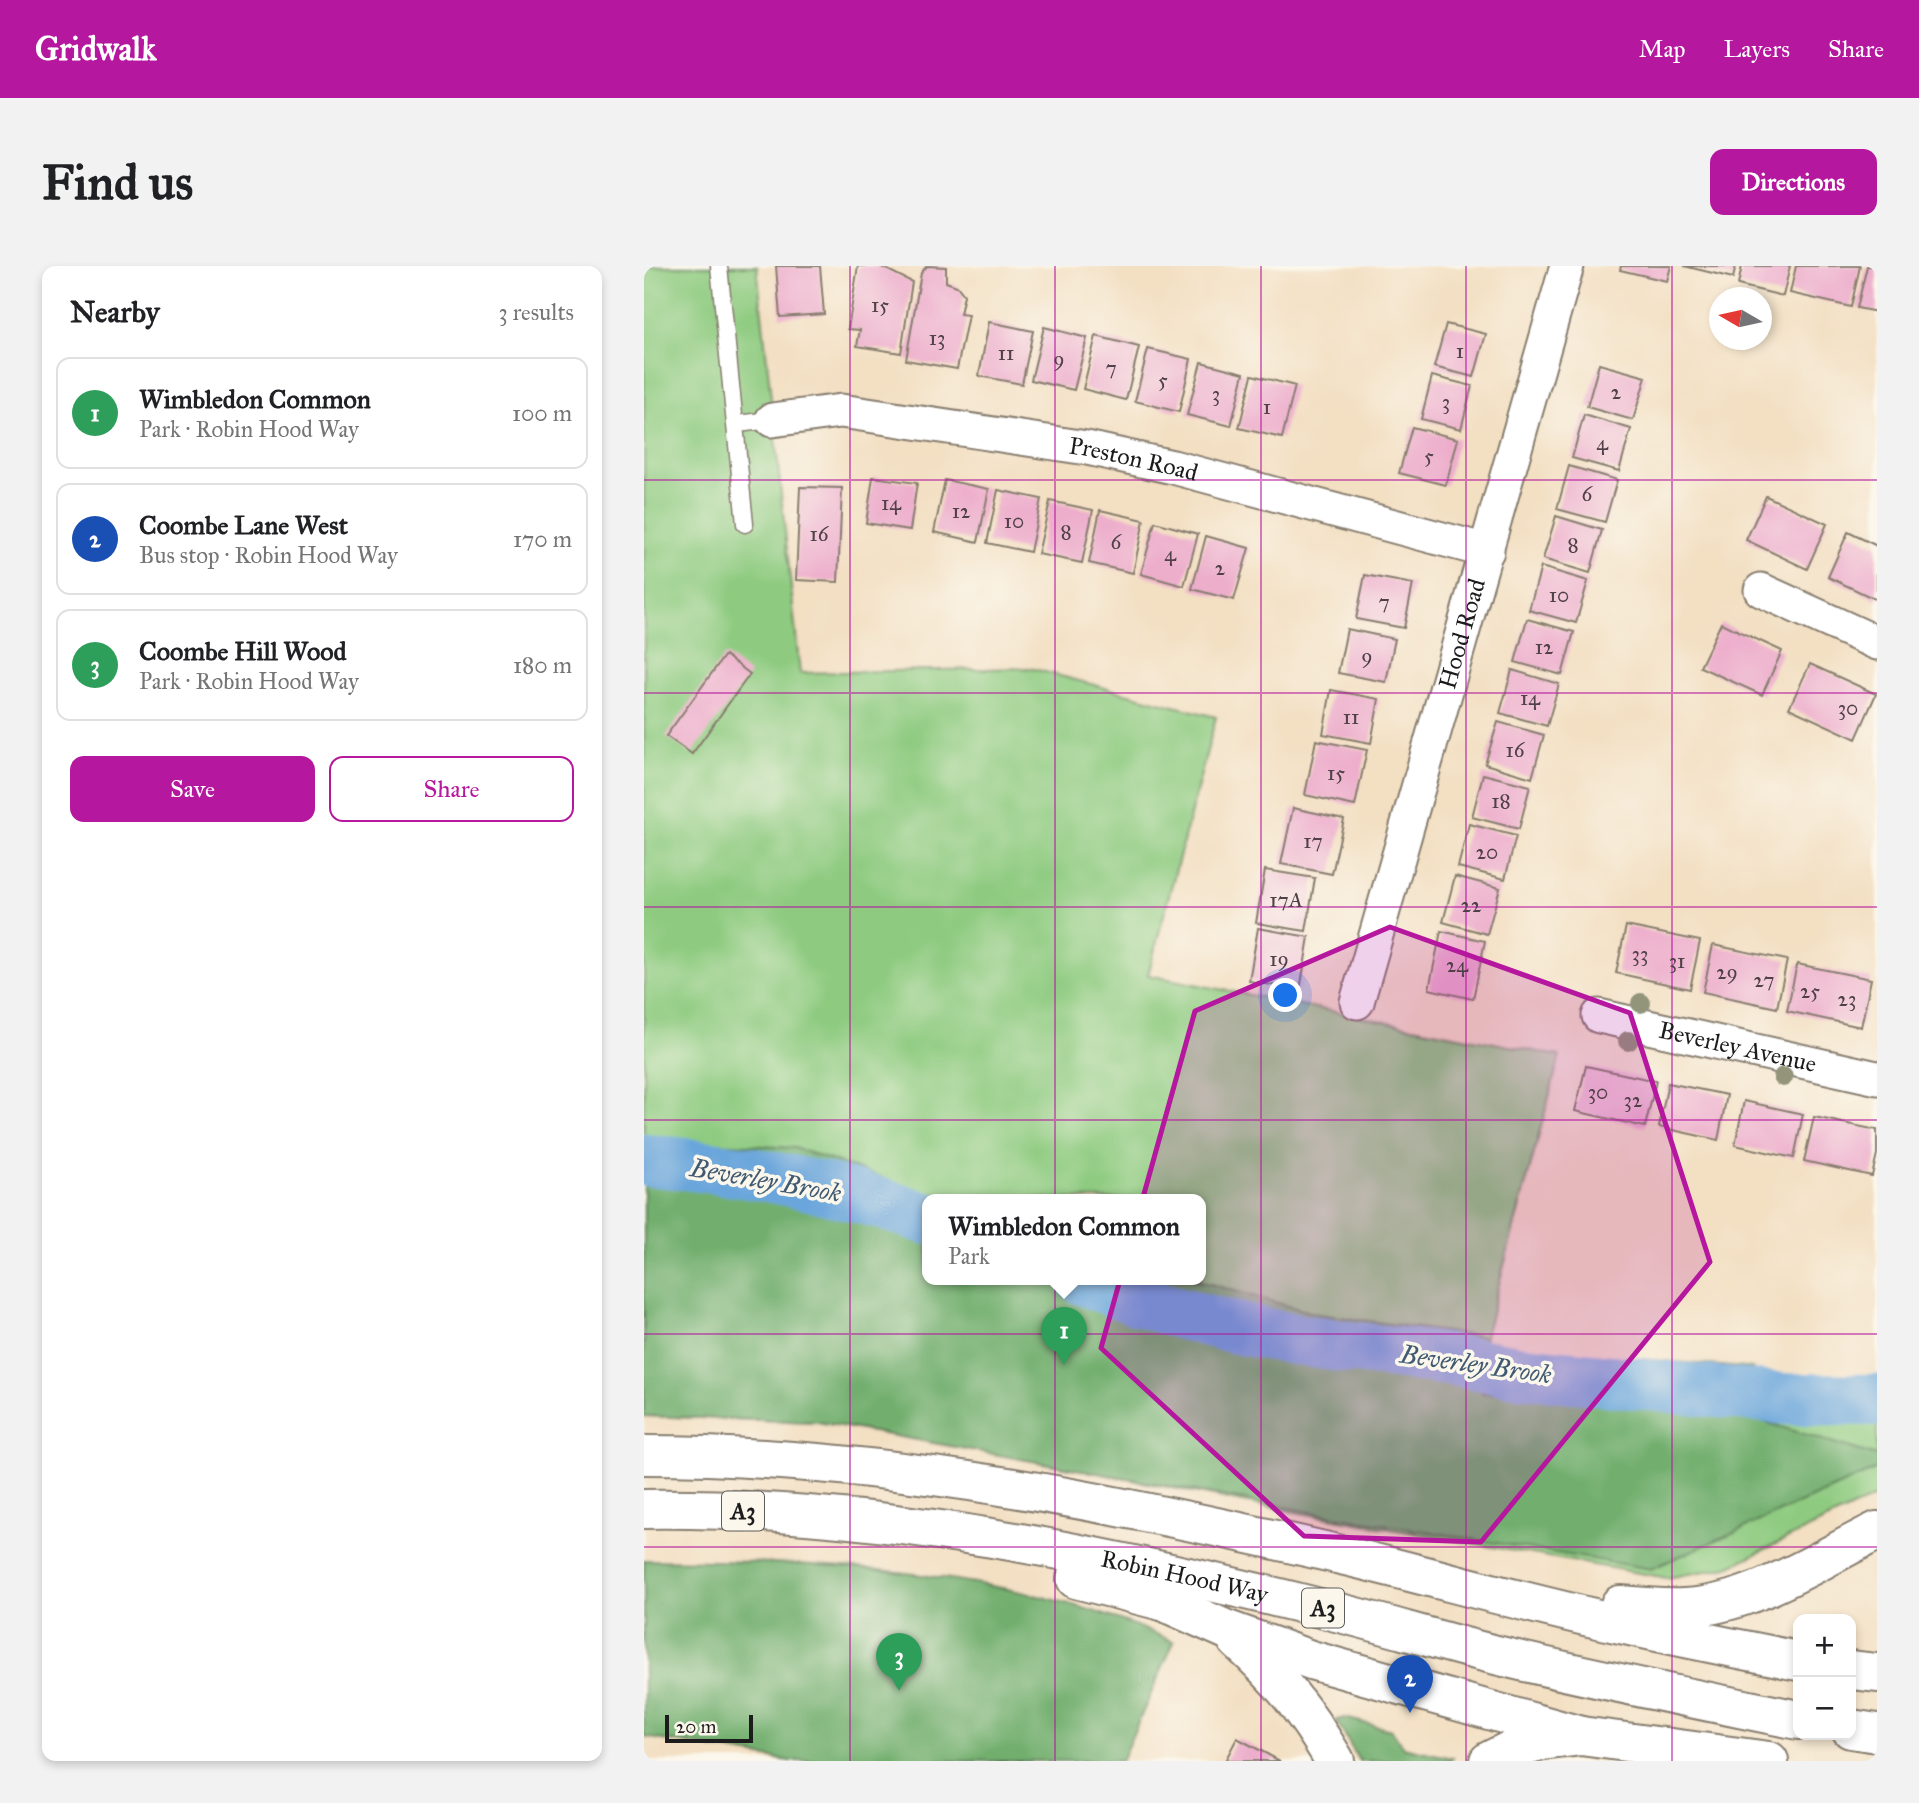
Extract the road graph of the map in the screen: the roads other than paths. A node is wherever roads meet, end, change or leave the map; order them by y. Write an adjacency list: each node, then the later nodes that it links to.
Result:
1 (719, 266): 4 (lane)
2 (1567, 266): 6 (street, Hood Road)
3 (772, 420): 4 (lane); 6 (street, Preston Road)
4 (737, 424): 5 (lane)
5 (745, 524)
6 (1488, 551): 9 (street, Hood Road)
7 (1761, 590): 8 (street)
8 (1877, 643)
9 (1357, 1002)
10 (1599, 1016): 11 (street, Beverley Avenue)
11 (1877, 1077)
12 (644, 1455): 16 (main road, A3)
13 (644, 1509): 14 (main road, Robin Hood Way / A3)
14 (843, 1519): 17 (main road); 21 (main road, Robin Hood Way / A3)
15 (1877, 1531): 16 (main road)
16 (1468, 1587): 18 (main road, A3)
17 (1225, 1629): 24 (main road); 25 (main road)
18 (1793, 1660)
19 (1856, 1671): 20 (main road)
20 (1877, 1673)
21 (1793, 1719)
22 (1856, 1730): 23 (main road)
23 (1877, 1733)
24 (1600, 1745): 26 (main road); 27 (main road)
25 (1335, 1761)
26 (1489, 1761)
27 (1769, 1761)

